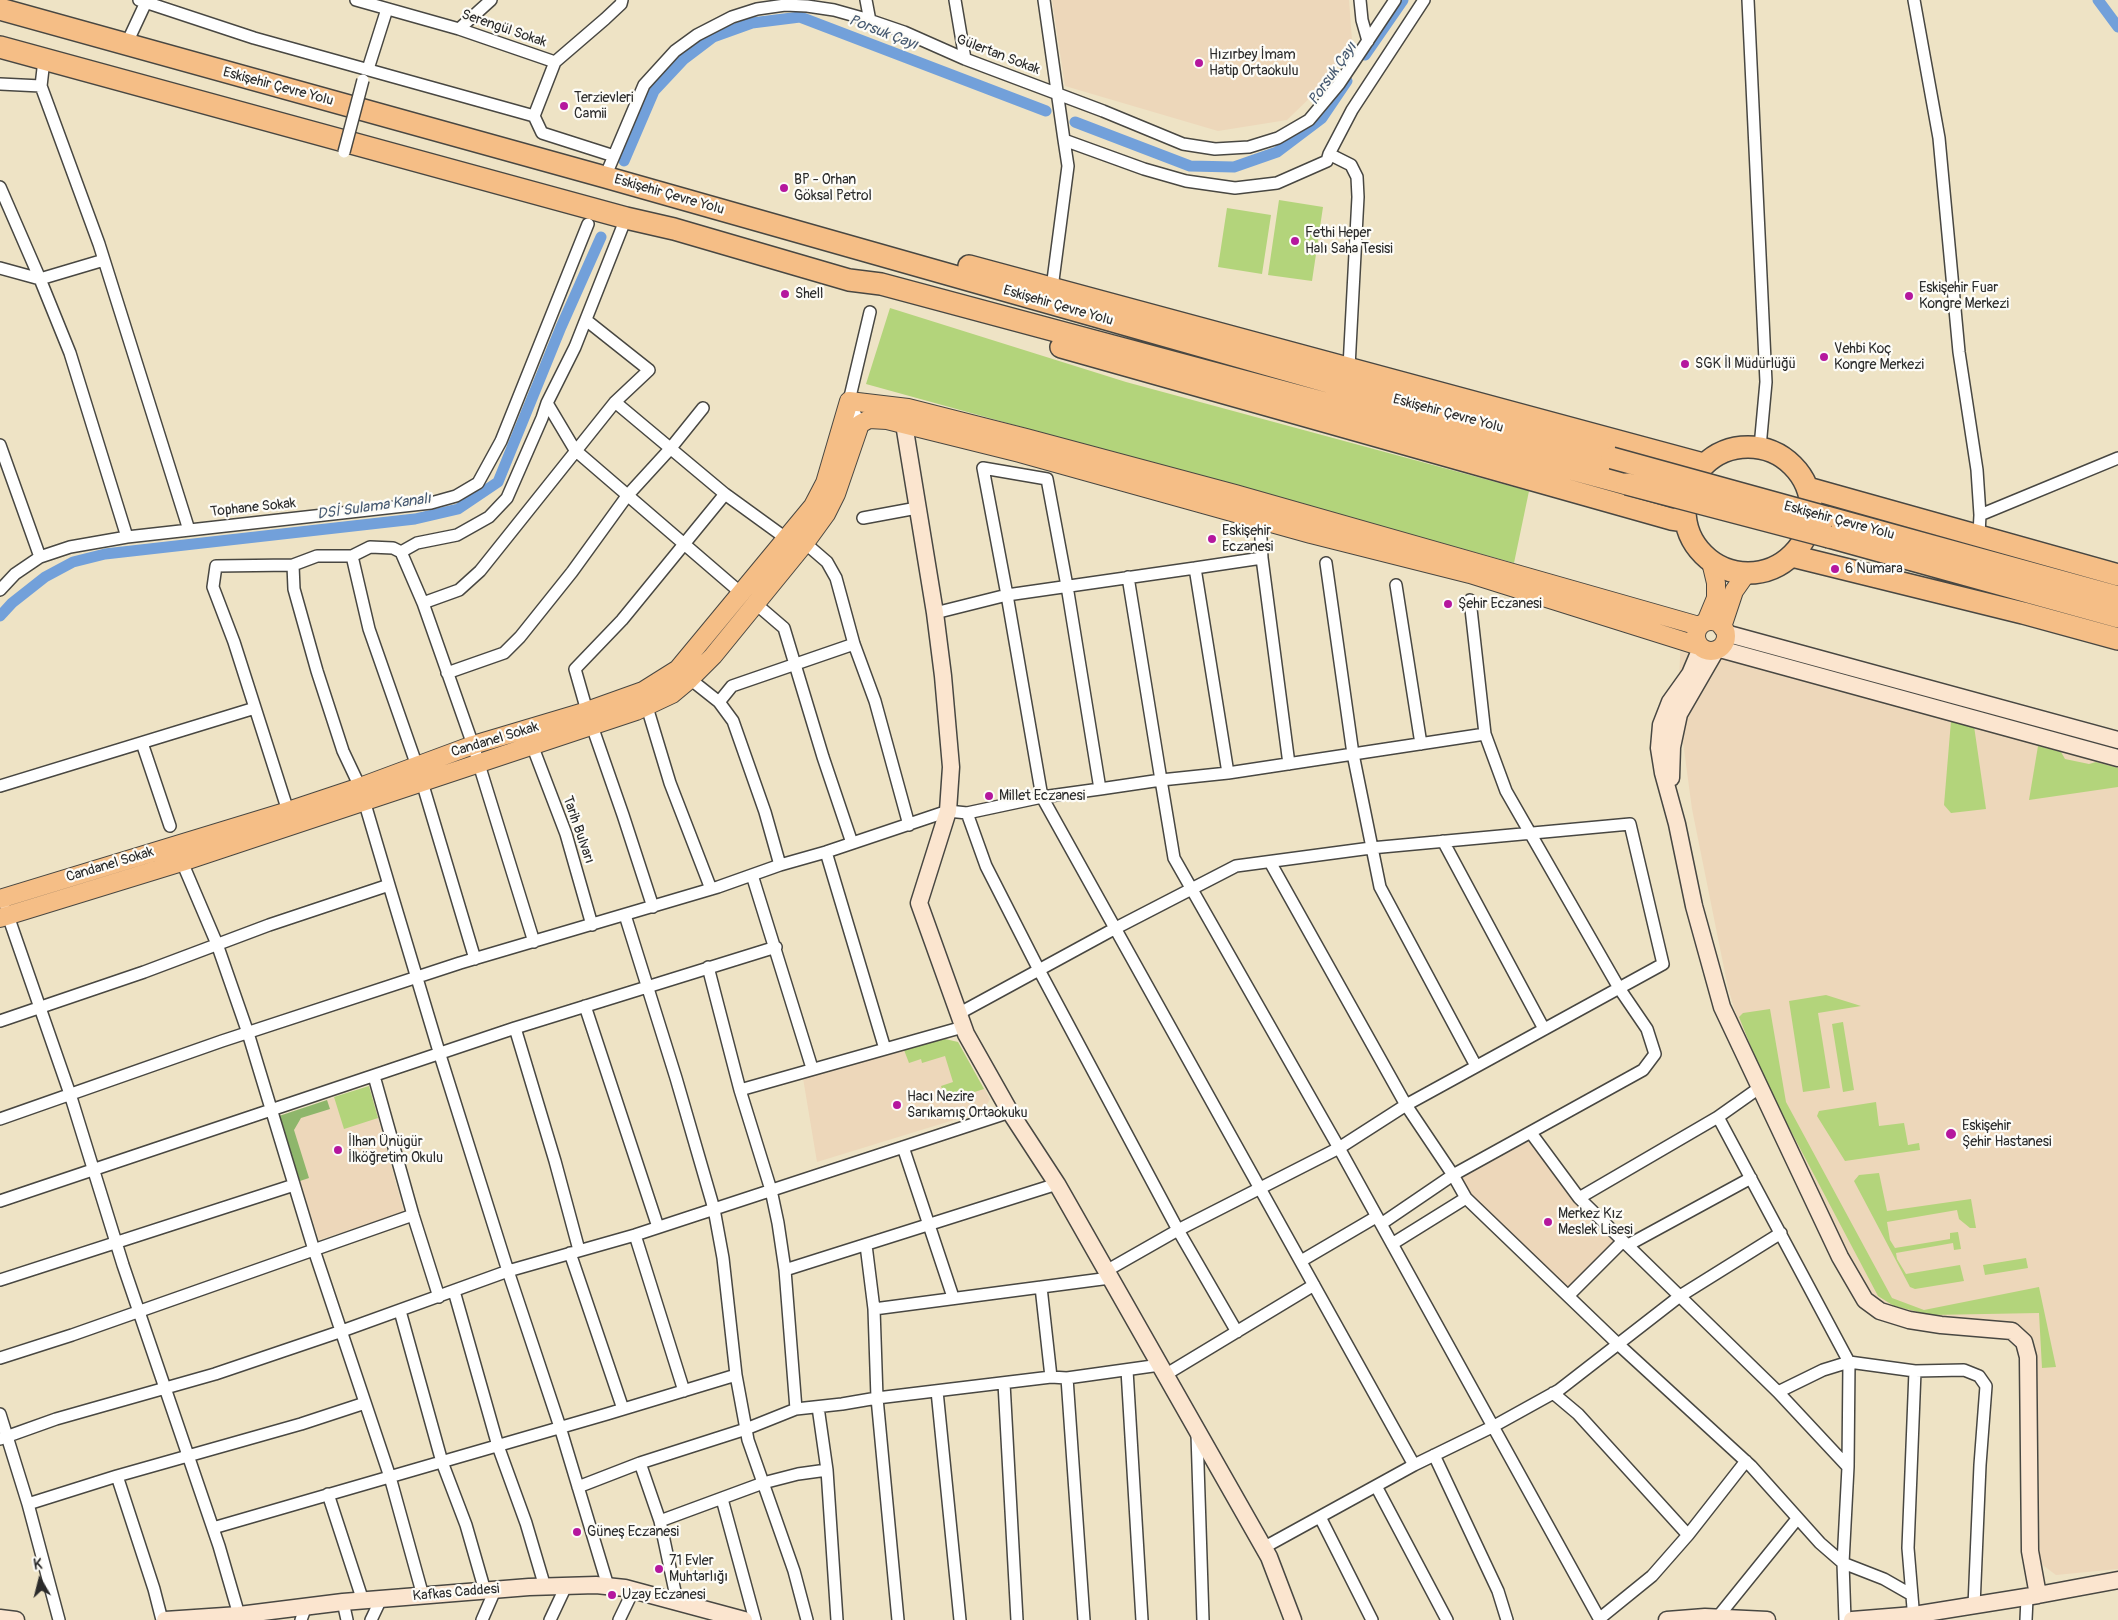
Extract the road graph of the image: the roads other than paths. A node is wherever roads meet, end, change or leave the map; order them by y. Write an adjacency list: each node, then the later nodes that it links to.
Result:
1 (356, 0): 15 (street, Serengül Sokak)
2 (491, 0): 17 (street)
3 (622, 0): 23 (street)
4 (866, 0): 16 (street)
5 (955, 0): 21 (street)
6 (1044, 0): 27 (street)
7 (1360, 0): 18 (street)
8 (1396, 0): 18 (street, Gülertan Sokak)
9 (1424, 0): 31 (street)
10 (1748, 0): 53 (street)
11 (1914, 0): 66 (street)
12 (144, 1): 19 (street); 24 (street)
13 (774, 3): 16 (street, Gülertan Sokak); 32 (street, Gülertan Sokak)
14 (0, 9): 19 (highway, Eskişehir Çevre Yolu)
15 (388, 9): 17 (street, Serengül Sokak); 24 (street)
16 (870, 21): 21 (street, Gülertan Sokak)
17 (459, 29): 23 (street, Serengül Sokak)
18 (1368, 42): 27 (street, Gülertan Sokak)
19 (126, 45): 33 (highway, Eskişehir Çevre Yolu)
20 (0, 47): 22 (highway, Eskişehir Çevre Yolu)
21 (965, 59): 27 (street, Gülertan Sokak)
22 (44, 60): 26 (street); 35 (highway, Eskişehir Çevre Yolu)
23 (555, 62): 28 (street)
24 (366, 75): 28 (street); 30 (street, bridge)
25 (0, 84): 26 (street)
26 (41, 86): 38 (street)
27 (1059, 94): 29 (street)
28 (534, 116): 32 (street)
29 (1064, 140): 31 (street); 42 (street)
30 (344, 152)
31 (1329, 154): 45 (street)
32 (614, 156): 33 (street, Gülertan Sokak)
33 (605, 176): 37 (highway, Eskişehir Çevre Yolu)
34 (0, 187): 40 (street)
35 (626, 218): 41 (highway, Eskişehir Çevre Yolu); 44 (street)
36 (588, 224): 68 (street, Tophane Sokak)
37 (851, 248): 42 (highway); 67 (highway, Eskişehir Çevre Yolu, bridge)
38 (104, 260): 40 (street); 68 (street)
39 (0, 268): 40 (street)
40 (40, 279): 69 (street)
41 (881, 284): 65 (highway); 67 (highway, Eskişehir Çevre Yolu, bridge)
42 (1052, 288): 45 (highway)
43 (870, 312): 46 (street, Candanel Sokak)
44 (586, 320): 47 (street); 48 (street)
45 (1349, 367): 58 (highway)
46 (849, 401): 50 (street); 70 (main road, Candanel Sokak); 96 (main road)
47 (616, 402): 54 (street); 55 (street)
48 (547, 403): 55 (street); 73 (street)
49 (703, 408): 54 (street)
50 (860, 424): 51 (main road); 71 (main road)
51 (904, 424): 62 (street); 64 (main road)
52 (0, 445): 56 (street)
53 (1760, 447): 58 (highway); 59 (highway)
54 (670, 449): 60 (street); 61 (street)
55 (575, 450): 61 (street); 92 (street)
56 (2, 458): 76 (street)
57 (2118, 458): 66 (street)
58 (1703, 464): 65 (highway)
59 (1808, 488): 66 (highway); 75 (highway)
60 (725, 494): 70 (street); 72 (street)
61 (628, 496): 72 (street); 100 (street)
62 (917, 508): 63 (street); 94 (street)
63 (863, 518)
64 (1260, 519): 77 (street); 96 (main road)
65 (1685, 520): 78 (highway)
66 (1979, 525): 83 (highway)
67 (1828, 527): 90 (highway, Eskişehir Çevre Yolu); 95 (highway, Eskişehir Çevre Yolu)
68 (189, 530): 69 (street, Tophane Sokak)
69 (127, 537): 76 (street, Tophane Sokak)
70 (787, 539): 88 (main road, Candanel Sokak)
71 (805, 543): 93 (main road); 98 (street)
72 (683, 544): 88 (street); 105 (street)
73 (401, 552): 74 (street); 92 (street)
74 (352, 556): 80 (street); 117 (street)
75 (1792, 556): 82 (highway); 97 (highway)
76 (40, 557): 87 (street, Tophane Sokak)
77 (1262, 558): 81 (street); 115 (street)
78 (1711, 562): 82 (highway); 96 (main road)
79 (1326, 563): 112 (street)
80 (292, 565): 104 (street); 121 (street)
81 (1195, 568): 84 (street); 116 (street)
82 (1746, 574): 96 (main road)
83 (2118, 575)
84 (1128, 578): 86 (street); 118 (street)
85 (1396, 584): 109 (street)
86 (1067, 586): 89 (street); 89 (street); 120 (street)
87 (0, 590)
88 (741, 593): 105 (main road, Candanel Sokak)
89 (1007, 595): 94 (street); 122 (street)
90 (2118, 597)
91 (1470, 600): 106 (street)
92 (423, 603): 100 (street)
93 (756, 604): 99 (street); 101 (main road)
94 (936, 613): 124 (street)
95 (2118, 617)
96 (1711, 638): 107 (street); 113 (street); 167 (street)
97 (2118, 639)
98 (854, 644): 99 (street); 126 (street)
99 (795, 663): 102 (street); 130 (street)
100 (446, 673): 110 (street)
101 (690, 679): 102 (street); 103 (main road)
102 (719, 702): 135 (street)
103 (647, 707): 105 (main road); 138 (street)
104 (255, 708): 108 (street); 123 (street)
105 (589, 718): 110 (main road, Candanel Sokak); 111 (main road); 141 (street)
106 (1485, 734): 109 (street); 128 (street)
107 (2118, 740)
108 (142, 743): 119 (street); 127 (street)
109 (1421, 744): 112 (street)
110 (473, 745): 114 (street); 117 (main road, Candanel Sokak)
111 (532, 745): 114 (main road); 144 (street, Tarih Bulvarı)
112 (1353, 754): 115 (street); 131 (street)
113 (2118, 758)
114 (479, 763): 117 (main road); 146 (street)
115 (1289, 764): 116 (street)
116 (1228, 773): 118 (street)
117 (420, 774): 121 (main road); 149 (street)
118 (1161, 780): 120 (street); 139 (street)
119 (0, 786)
120 (1100, 789): 122 (street)
121 (362, 794): 123 (main road, Candanel Sokak); 133 (main road); 137 (street)
122 (1042, 798): 125 (street); 145 (street)
123 (288, 811): 140 (main road, Candanel Sokak)
124 (948, 811): 125 (street); 126 (street); 157 (street)
125 (967, 813): 151 (street)
126 (909, 825): 130 (street)
127 (170, 826)
128 (1530, 832): 129 (street); 154 (street); 154 (street)
129 (1442, 841): 131 (street); 160 (street)
130 (852, 843): 132 (street)
131 (1371, 848): 134 (street); 164 (street)
132 (826, 852): 135 (street); 162 (street)
133 (182, 862): 143 (main road); 147 (street)
134 (1270, 862): 139 (street); 170 (street)
135 (780, 865): 136 (street)
136 (752, 875): 138 (street); 148 (street)
137 (389, 885): 147 (street); 152 (street)
138 (711, 889): 141 (street)
139 (1193, 889): 145 (street); 177 (street)
140 (1, 897): 143 (street)
141 (653, 907): 142 (street)
142 (625, 915): 144 (street); 153 (street)
143 (4, 917): 156 (street)
144 (592, 925): 146 (street)
145 (1114, 929): 151 (street); 183 (street)
146 (534, 942): 149 (street)
147 (217, 944): 156 (street); 161 (street)
148 (776, 948): 150 (street); 165 (street)
149 (474, 959): 152 (street)
150 (708, 967): 153 (street); 168 (street)
151 (1039, 970): 157 (street); 193 (street)
152 (418, 977): 161 (street); 163 (street)
153 (648, 987): 155 (street); 188 (street)
154 (1619, 988): 160 (street); 175 (street)
155 (585, 1006): 159 (street); 192 (street)
156 (41, 1007): 158 (street); 169 (street)
157 (961, 1020): 162 (street); 172 (street)
158 (0, 1021)
159 (515, 1028): 163 (street); 201 (street)
160 (1544, 1030): 164 (street)
161 (248, 1033): 169 (street); 171 (street)
162 (885, 1049): 165 (street)
163 (440, 1055): 166 (street); 204 (street)
164 (1476, 1066): 170 (street)
165 (812, 1068): 168 (street)
166 (374, 1076): 171 (street); 189 (street)
167 (1759, 1088): 173 (street); 277 (street)
168 (740, 1090): 184 (street)
169 (70, 1094): 174 (street); 178 (street)
170 (1406, 1105): 177 (street); 179 (street)
171 (272, 1110): 178 (street); 182 (street)
172 (1010, 1112): 176 (street); 181 (street)
173 (1718, 1117): 180 (street); 186 (street)
174 (0, 1119)
175 (1532, 1133): 179 (street); 186 (street)
176 (902, 1147): 184 (street); 191 (street)
177 (1339, 1148): 183 (street); 190 (street)
178 (94, 1169): 187 (street); 196 (street)
179 (1453, 1175): 185 (street); 190 (street)
180 (1751, 1178): 194 (street); 197 (street)
181 (1057, 1184): 191 (street); 205 (street)
182 (294, 1185): 196 (street); 200 (street)
183 (1261, 1189): 193 (street); 202 (street)
184 (771, 1190): 188 (street); 203 (street)
185 (1466, 1198): 198 (street); 210 (street)
186 (1580, 1198): 197 (street)
187 (0, 1201)
188 (714, 1209): 192 (street); 225 (street)
189 (413, 1216): 200 (street); 212 (street)
190 (1379, 1221): 198 (street); 202 (street)
191 (929, 1226): 199 (street); 213 (street)
192 (658, 1227): 195 (street)
193 (1178, 1230): 205 (street); 218 (street)
194 (1781, 1234): 211 (street); 221 (street)
195 (635, 1235): 201 (street); 230 (street)
196 (116, 1242): 206 (street); 215 (street)
197 (1626, 1243): 210 (street); 211 (street)
198 (1392, 1244): 240 (street)
199 (866, 1246): 203 (street); 214 (street)
200 (314, 1250): 215 (street); 217 (street)
201 (574, 1252): 204 (street); 237 (street)
202 (1301, 1261): 207 (street)
203 (785, 1270): 238 (street)
204 (508, 1271): 209 (street); 241 (street)
205 (1108, 1275): 208 (street); 223 (street)
206 (0, 1280)
207 (1314, 1285): 218 (street); 251 (street)
208 (1041, 1287): 213 (street); 226 (street)
209 (454, 1291): 212 (street); 245 (street)
210 (1568, 1296): 219 (street)
211 (1680, 1296): 219 (street); 232 (street)
212 (439, 1297): 216 (street)
213 (953, 1297): 214 (street)
214 (874, 1309): 234 (street)
215 (139, 1311): 220 (street); 229 (street)
216 (400, 1311): 217 (street); 248 (street)
217 (342, 1331): 229 (street); 235 (street)
218 (1237, 1332): 223 (street)
219 (1619, 1345): 233 (street); 249 (street)
220 (0, 1358)
221 (1849, 1362): 224 (street); 232 (street); 252 (street)
222 (1127, 1370): 223 (street); 227 (street); 306 (street)
223 (1162, 1370): 243 (street)
224 (1915, 1371): 275 (street); 282 (street)
225 (736, 1375): 230 (street); 242 (street)
226 (1051, 1377): 227 (street); 228 (street)
227 (1067, 1378): 305 (street)
228 (1004, 1384): 231 (street); 304 (street)
229 (166, 1389): 244 (street); 247 (street)
230 (684, 1391): 237 (street)
231 (937, 1391): 234 (street); 303 (street)
232 (1778, 1392): 252 (street)
233 (1553, 1393): 240 (street); 266 (street)
234 (877, 1398): 236 (street); 302 (street)
235 (365, 1403): 247 (street); 255 (street)
236 (818, 1407): 238 (street); 253 (street)
237 (623, 1409): 241 (street)
238 (796, 1409): 242 (street)
239 (0, 1414): 244 (street)
240 (1494, 1426): 246 (street); 289 (street)
241 (560, 1428): 245 (street); 258 (street)
242 (746, 1430): 250 (street); 256 (street)
243 (1197, 1432): 267 (street); 307 (street)
244 (4, 1438): 261 (street)
245 (498, 1446): 248 (street); 272 (street)
246 (1434, 1455): 251 (street); 311 (street)
247 (189, 1457): 254 (street); 265 (street)
248 (442, 1462): 255 (street); 274 (street)
249 (1746, 1462): 263 (street); 266 (street)
250 (640, 1463): 258 (street); 264 (street)
251 (1414, 1465): 257 (street)
252 (1848, 1467): 268 (street)
253 (827, 1470): 256 (street); 301 (street)
254 (117, 1476): 261 (street); 292 (street)
255 (390, 1477): 259 (street); 276 (street)
256 (763, 1483): 260 (street); 300 (street)
257 (1376, 1486): 262 (street); 310 (street)
258 (578, 1487): 271 (street)
259 (328, 1494): 265 (street); 279 (street)
260 (722, 1499): 264 (street); 299 (street)
261 (28, 1504): 291 (street)
262 (1320, 1517): 267 (street); 309 (street)
263 (1797, 1519): 268 (street); 287 (street)
264 (660, 1521): 280 (street)
265 (213, 1528): 286 (street)
266 (1688, 1536): 289 (street)
267 (1263, 1548): 308 (street)
268 (1843, 1563): 275 (street); 314 (street)
269 (2118, 1580): 277 (street)
270 (566, 1586): 271 (street, Kafkas Caddesi); 272 (street, Kafkas Caddesi); 296 (street)
271 (608, 1586): 273 (street, Kafkas Caddesi)
272 (545, 1587): 274 (street, Kafkas Caddesi)
273 (634, 1590): 280 (street, Kafkas Caddesi); 297 (street)
274 (490, 1591): 276 (street, Kafkas Caddesi); 295 (street)
275 (1912, 1595): 288 (street)
276 (423, 1596): 278 (street, Kafkas Caddesi)
277 (2033, 1596): 282 (street); 316 (street)
278 (381, 1599): 279 (street, Kafkas Caddesi); 294 (street)
279 (364, 1601): 281 (street, Kafkas Caddesi)
280 (677, 1601): 284 (street, Kafkas Caddesi)
281 (343, 1602): 283 (street, Kafkas Caddesi); 293 (street)
282 (1974, 1606): 288 (street)
283 (304, 1613): 286 (street, Kafkas Caddesi)
284 (714, 1616): 298 (street, Kafkas Caddesi)
285 (0, 1618): 290 (street)
286 (238, 1618): 292 (street, Kafkas Caddesi)
287 (1709, 1618): 312 (street); 313 (street)
288 (1914, 1618): 315 (street)
289 (1599, 1619)
290 (16, 1620)
291 (60, 1620)
292 (169, 1620)
293 (347, 1620)
294 (371, 1620)
295 (482, 1620)
296 (550, 1620)
297 (619, 1620)
298 (744, 1620)
299 (755, 1620)
300 (807, 1620)
301 (836, 1620)
302 (898, 1620)
303 (960, 1620)
304 (1017, 1620)
305 (1084, 1620)
306 (1142, 1620)
307 (1203, 1620)
308 (1293, 1620)
309 (1372, 1620)
310 (1447, 1620)
311 (1507, 1620)
312 (1667, 1620)
313 (1767, 1620)
314 (1845, 1620)
315 (1852, 1620)
316 (2026, 1620)

